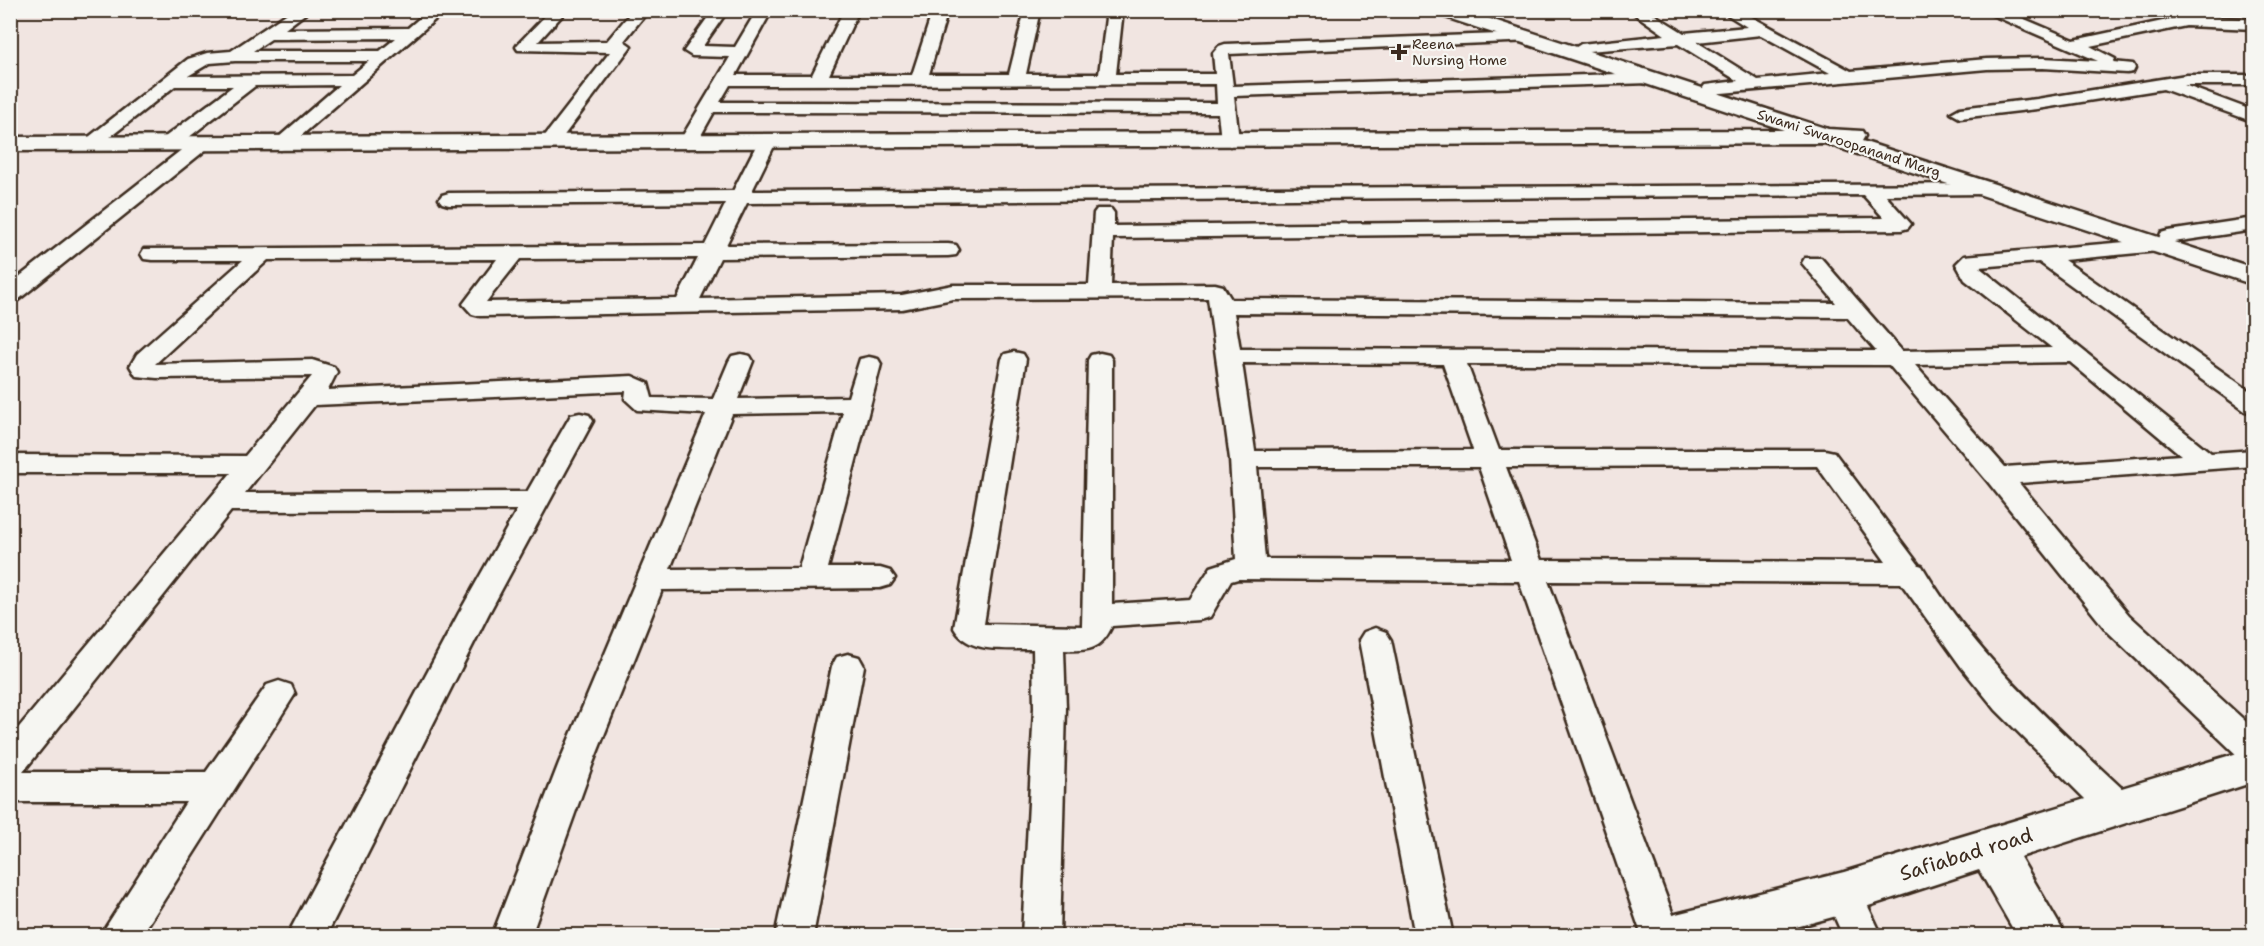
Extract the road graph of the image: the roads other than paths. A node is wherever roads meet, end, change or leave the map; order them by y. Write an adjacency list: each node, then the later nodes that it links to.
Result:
1 (303, 10): 19 (street)
2 (439, 10): 18 (street)
3 (560, 10): 23 (street)
4 (642, 10): 23 (street)
5 (721, 10): 25 (street)
6 (765, 10): 25 (street)
7 (852, 10): 34 (street)
8 (941, 10): 30 (street)
9 (1033, 10): 31 (street)
10 (1115, 10): 32 (street)
11 (1443, 10): 20 (street, Swami Swaroopanand Marg)
12 (1465, 10): 24 (street, Swami Swaroopanand Marg)
13 (1636, 10): 21 (street)
14 (1727, 10): 17 (street)
15 (1988, 10): 22 (street)
16 (2253, 24): 22 (street)
17 (1764, 30): 21 (street); 29 (street)
18 (412, 33): 19 (street); 27 (street)
19 (268, 34): 26 (street)
20 (1528, 38): 33 (street, Swami Swaroopanand Marg); 43 (street)
21 (1680, 38): 24 (street); 41 (street)
22 (2072, 45): 28 (street)
23 (611, 46): 51 (street)
24 (1581, 49): 42 (street, Swami Swaroopanand Marg)
25 (742, 52): 36 (street)
26 (235, 56): 27 (street); 38 (street)
27 (384, 56): 35 (street)
28 (2127, 68): 29 (street); 40 (street)
29 (1849, 77): 41 (street)
30 (919, 78): 31 (street); 34 (street)
31 (1017, 78): 32 (street)
32 (1107, 78): 43 (street)
33 (1650, 78): 43 (street); 47 (street, Swami Swaroopanand Marg)
34 (818, 79): 36 (street)
35 (356, 80): 39 (street); 57 (street)
36 (725, 80): 44 (street)
37 (2253, 80): 40 (street)
38 (172, 81): 39 (street); 54 (street)
39 (250, 81): 55 (street)
40 (2164, 83): 45 (street); 46 (street)
41 (1755, 85): 42 (street)
42 (1711, 89): 48 (street, Swami Swaroopanand Marg)
43 (1226, 92): 44 (street); 49 (street)
44 (709, 107): 52 (street)
45 (1960, 113)
46 (2253, 117)
47 (1829, 136): 48 (street); 49 (street); 58 (street, Swami Swaroopanand Marg)
48 (1854, 136): 65 (street, Swami Swaroopanand Marg)
49 (1230, 140): 50 (street)
50 (768, 141): 52 (street); 61 (street)
51 (549, 142): 52 (street); 57 (street)
52 (688, 142)
53 (10, 144): 54 (street)
54 (88, 144): 55 (street)
55 (168, 144): 56 (street)
56 (201, 144): 57 (street); 76 (street)
57 (280, 144)
58 (1984, 188): 59 (street); 65 (street, Swami Swaroopanand Marg)
59 (1869, 189): 60 (street); 64 (street)
60 (1104, 194): 61 (street); 64 (street)
61 (740, 197): 62 (street); 67 (street)
62 (449, 199)
63 (2253, 224): 65 (street)
64 (1104, 232): 75 (street)
65 (2163, 241): 71 (street); 73 (street, Swami Swaroopanand Marg); 74 (street, Swami Swaroopanand Marg)
66 (948, 250): 67 (street)
67 (712, 253): 69 (street); 77 (street)
68 (152, 254): 70 (street)
69 (512, 254): 70 (street); 77 (street)
70 (261, 255): 88 (street)
71 (2044, 256): 80 (street); 90 (street)
72 (1813, 263): 79 (street)
73 (2253, 265)
74 (2253, 277)
75 (1100, 290): 77 (street); 78 (street)
76 (13, 291)
77 (686, 304)
78 (1222, 306): 79 (street); 81 (street)
79 (1853, 310): 84 (street)
80 (2076, 355): 84 (street); 96 (street)
81 (1229, 356): 82 (street); 95 (street)
82 (1452, 356): 84 (street); 93 (street)
83 (1014, 358): 109 (street)
84 (1894, 358): 99 (street)
85 (1100, 360): 108 (street)
86 (741, 361): 91 (street)
87 (869, 364): 89 (street)
88 (310, 398): 91 (street); 98 (street)
89 (858, 404): 91 (street); 105 (street)
90 (2253, 406)
91 (722, 407): 107 (street)
92 (580, 422): 100 (street)
93 (1491, 458): 95 (street); 103 (street); 104 (street)
94 (2253, 458): 96 (street)
95 (1243, 459): 102 (street)
96 (2205, 461): 99 (street)
97 (10, 464): 98 (street)
98 (255, 465): 101 (street)
99 (1998, 476): 113 (street)
100 (536, 501): 101 (street); 122 (street)
101 (225, 502): 114 (street)
102 (1251, 568): 103 (street); 108 (street)
103 (1530, 571): 104 (street); 127 (street)
104 (1912, 573): 118 (street)
105 (811, 578): 106 (street); 107 (street)
106 (880, 578)
107 (652, 580): 123 (street)
108 (1098, 616): 109 (street)
109 (1048, 638): 125 (street)
110 (1375, 640): 126 (street)
111 (848, 666): 124 (street)
112 (279, 694): 117 (street)
113 (2253, 750)
114 (10, 763)
115 (2253, 765): 118 (street, Safiabad road)
116 (10, 787): 117 (street)
117 (215, 787): 121 (street)
118 (2115, 805): 119 (street, Safiabad road)
119 (1990, 848): 120 (street, Safiabad road); 130 (street)
120 (1842, 893): 128 (street, Safiabad road); 129 (street)
121 (119, 936)
122 (306, 936)
123 (511, 936)
124 (794, 936)
125 (1041, 936)
126 (1434, 936)
127 (1662, 936)
128 (1676, 936)
129 (1863, 936)
130 (2043, 936)

